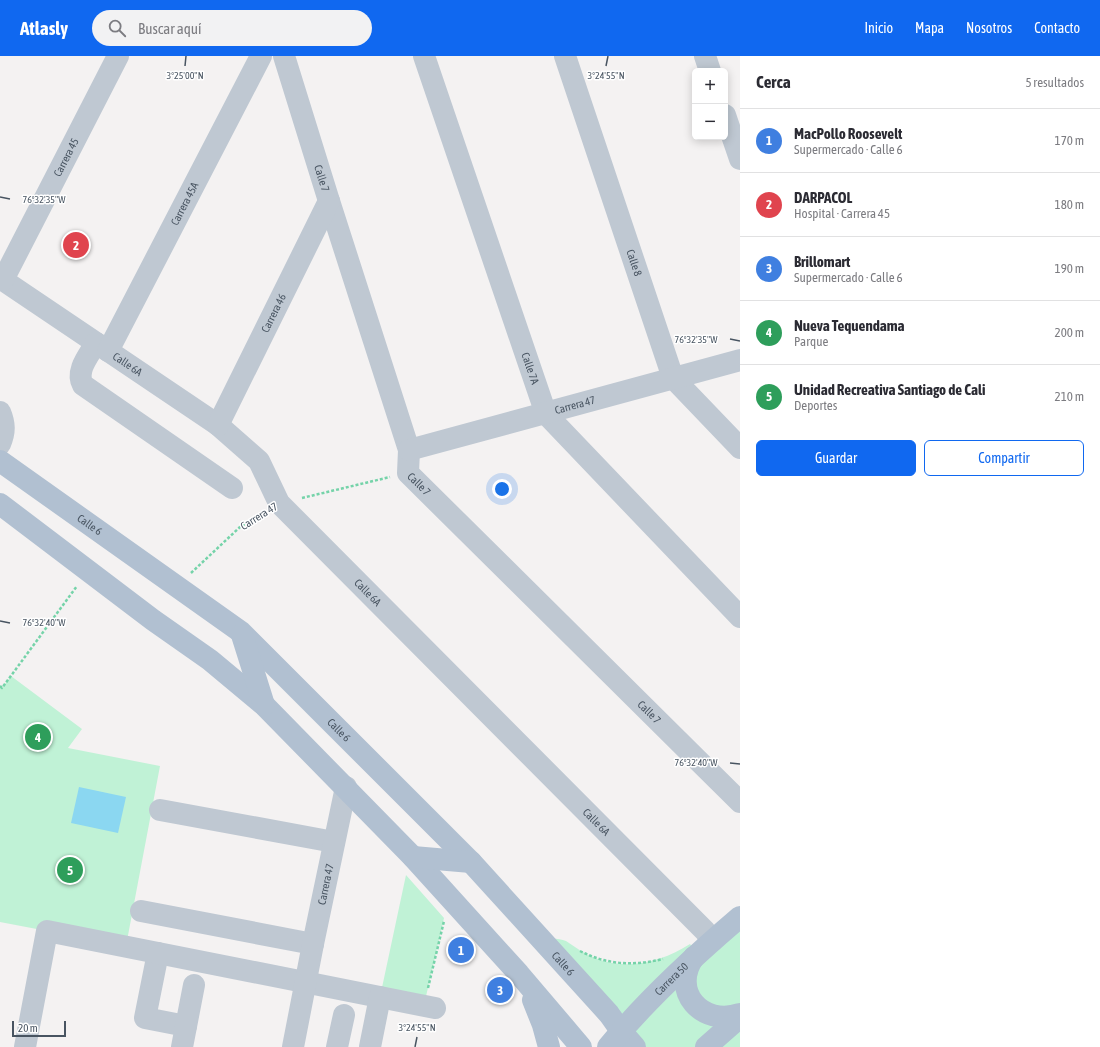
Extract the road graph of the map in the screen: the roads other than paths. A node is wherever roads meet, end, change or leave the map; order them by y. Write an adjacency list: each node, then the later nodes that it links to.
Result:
1 (118, 56): 11 (street, Carrera 45)
2 (261, 56): 12 (street, Carrera 45A)
3 (284, 56): 10 (street, Calle 7)
4 (424, 56): 16 (street, Calle 7A)
5 (565, 56): 14 (street, Calle 8)
6 (705, 56): 7 (street)
7 (709, 68)
8 (728, 124): 9 (street)
9 (740, 159)
10 (329, 201): 17 (street, Carrera 46); 20 (street, Calle 7)
11 (2, 279): 12 (street, Calle 6A)
12 (102, 347): 17 (street, Calle 6A); 22 (street, Carrera 45A)
13 (740, 360): 14 (street, Carrera 47)
14 (672, 378): 16 (street, Carrera 47); 19 (street, Calle 8)
15 (0, 412): 18 (street)
16 (546, 414): 20 (street, Carrera 47); 24 (street, Calle 7A)
17 (218, 425): 36 (street, Calle 6A)
18 (0, 444)
19 (740, 448)
20 (409, 450): 28 (street, Calle 7)
21 (0, 460): 25 (main road, Calle 6)
22 (232, 488)
23 (0, 504): 26 (main road)
24 (740, 618)
25 (241, 632): 26 (main road); 32 (main road, Calle 6)
26 (264, 705): 27 (main road)
27 (346, 787): 30 (street, Carrera 47); 31 (main road)
28 (740, 802)
29 (160, 810): 30 (street)
30 (334, 842): 35 (street, Carrera 47)
31 (413, 857): 32 (main road); 38 (main road)
32 (471, 862): 46 (main road, Calle 6)
33 (142, 911): 35 (street)
34 (740, 916): 36 (main road, Carrera 50)
35 (313, 944): 39 (street, Carrera 47)
36 (705, 947): 44 (main road); 46 (main road, Carrera 50)
37 (158, 953): 39 (street); 45 (street); 47 (street)
38 (519, 974): 52 (main road); 53 (main road)
39 (305, 982): 41 (street); 49 (street, Carrera 47)
40 (194, 985): 45 (street)
41 (386, 998): 42 (street); 51 (street)
42 (430, 1011)
43 (344, 1014): 50 (street)
44 (740, 1016): 55 (main road)
45 (186, 1026): 48 (street)
46 (614, 1039): 54 (main road, Calle 6)
47 (25, 1047)
48 (182, 1047)
49 (293, 1047)
50 (337, 1047)
51 (370, 1047)
52 (549, 1047)
53 (581, 1047)
54 (635, 1047)
55 (706, 1047)

